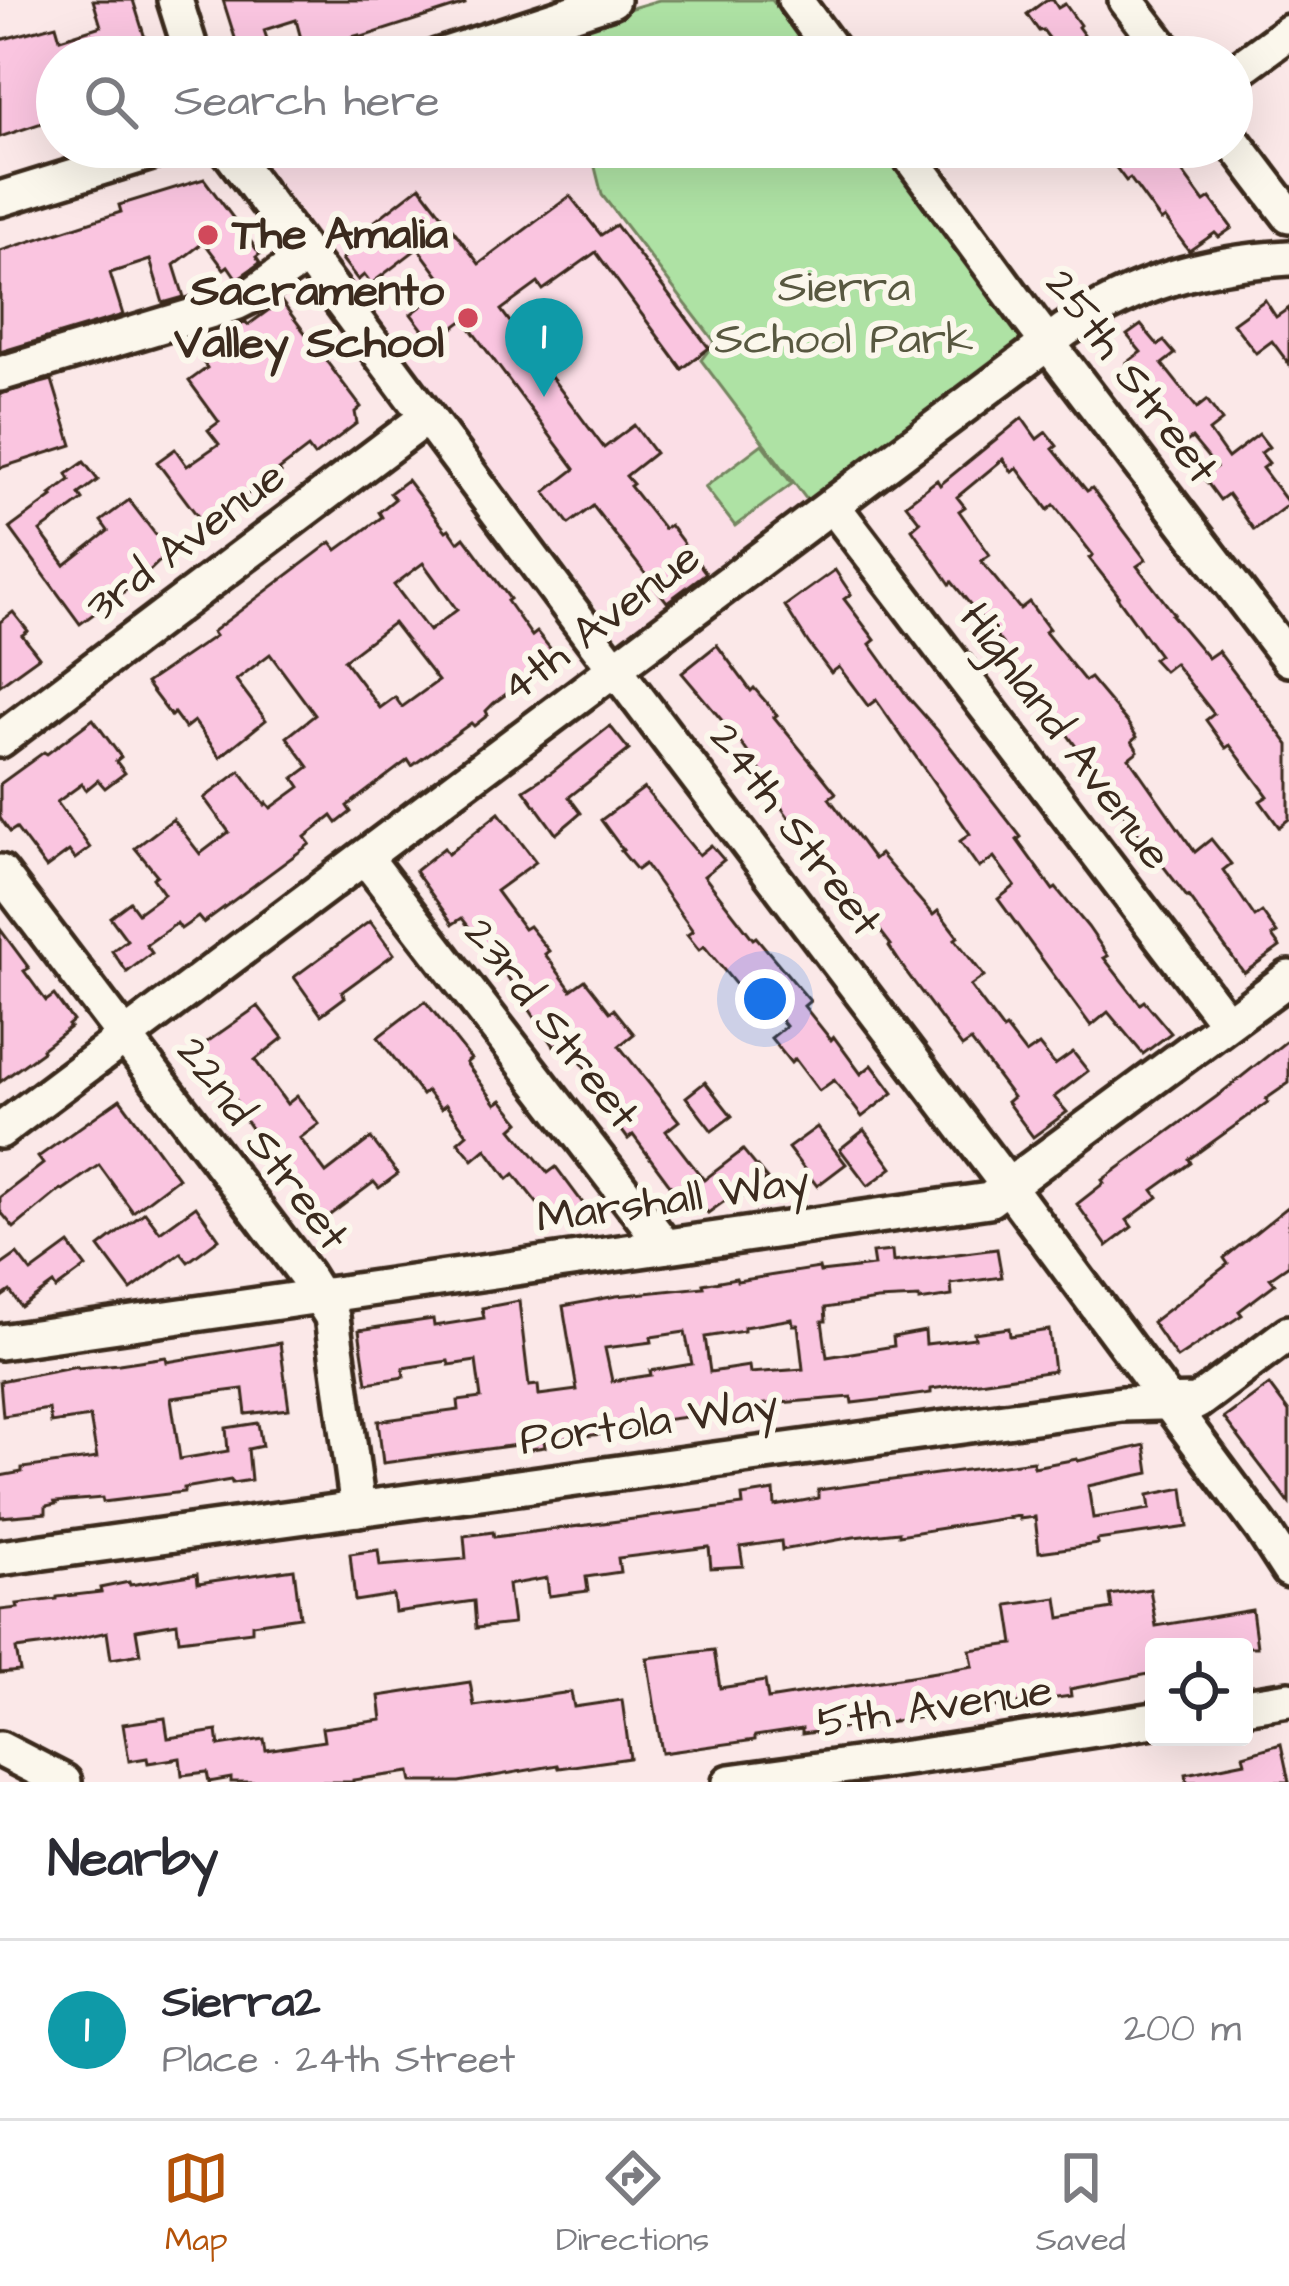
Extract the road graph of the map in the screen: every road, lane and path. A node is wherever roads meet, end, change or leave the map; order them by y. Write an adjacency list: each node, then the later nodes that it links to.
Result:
1 (175, 0): 6 (street)
2 (795, 0): 8 (street)
3 (1126, 0): 9 (street)
4 (598, 2): 7 (street)
5 (1289, 32): 10 (street)
6 (186, 36)
7 (498, 36)
8 (822, 36)
9 (1153, 36)
10 (1253, 59)
11 (100, 168): 15 (street)
12 (241, 168): 17 (street, 24th Street)
13 (919, 168): 19 (street, 25th Street)
14 (1253, 168): 16 (street)
15 (0, 199)
16 (1289, 215)
17 (306, 256): 20 (street); 21 (street, 24th Street)
18 (1289, 258): 19 (street, 4th Avenue)
19 (1048, 343): 22 (street, 4th Avenue); 23 (street, 25th Street)
20 (0, 374)
21 (427, 417): 24 (street, 24th Street); 25 (street, 3rd Avenue)
22 (832, 506): 24 (street, 4th Avenue); 29 (street, Highland Avenue)
23 (1289, 659)
24 (616, 669): 26 (street, 4th Avenue); 32 (street, 24th Street)
25 (0, 740)
26 (365, 857): 30 (street, 4th Avenue); 33 (street, 23rd Street)
27 (0, 872): 30 (street, 22nd Street)
28 (1289, 977): 29 (street, Marshall Way)
29 (1227, 1023): 32 (street, Marshall Way)
30 (126, 1038): 31 (street, 4th Avenue); 34 (street, 22nd Street)
31 (0, 1131)
32 (1009, 1186): 33 (street, Marshall Way); 37 (street, 24th Street)
33 (665, 1246): 34 (street, Marshall Way)
34 (319, 1295): 36 (street, Marshall Way); 38 (street, 22nd Street)
35 (1289, 1333): 37 (street, Portola Way)
36 (0, 1342)
37 (1165, 1401): 38 (street, Portola Way); 40 (street, 24th Street)
38 (358, 1509): 39 (street, Portola Way)
39 (0, 1558)
40 (1289, 1570)
41 (1289, 1699): 42 (street)
42 (1253, 1705)
43 (1145, 1722): 45 (street, 5th Avenue)
44 (0, 1749): 46 (street)
45 (915, 1770): 47 (street, 5th Avenue)
46 (64, 1782)
47 (730, 1782)

